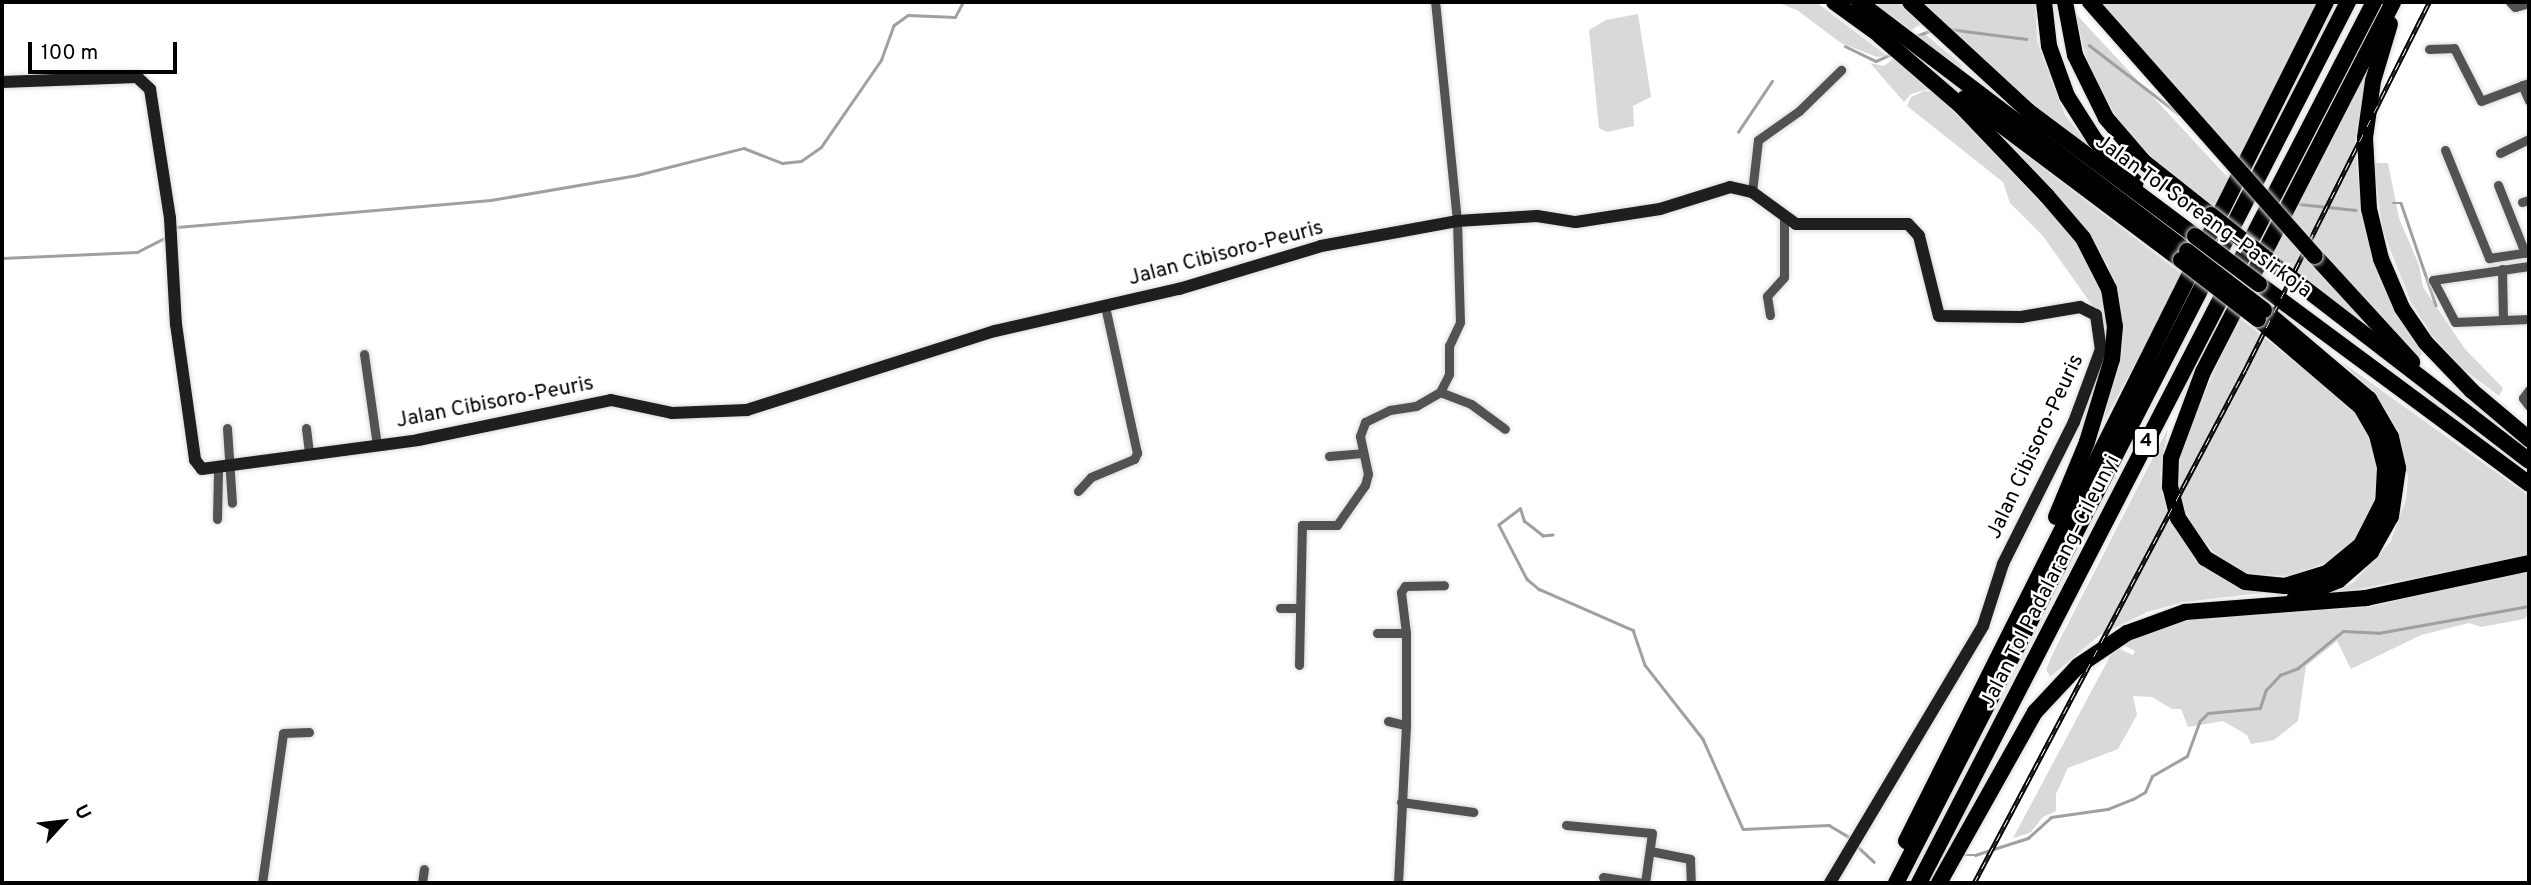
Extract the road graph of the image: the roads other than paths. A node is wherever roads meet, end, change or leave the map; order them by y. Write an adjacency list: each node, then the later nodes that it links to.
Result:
1 (1435, 2): 27 (street)
2 (1834, 2): 16 (highway)
3 (1859, 2): 16 (highway)
4 (1910, 2): 28 (highway, Jalan Tol Soreang–Pasirkoja)
5 (2044, 2): 28 (highway)
6 (2065, 2): 44 (highway, bridge)
7 (2090, 2): 44 (highway, Jalan Tol Soreang–Pasirkoja, bridge)
8 (2326, 2): 64 (highway)
9 (2348, 2): 81 (highway, Jalan Tol Padalarang–Cileunyi / 4)
10 (2374, 2): 82 (highway, Jalan Tol Padalarang–Cileunyi / 4)
11 (2393, 2): 33 (highway)
12 (2399, 2): 45 (highway)
13 (2510, 2): 14 (street)
14 (2529, 3)
15 (2429, 49): 19 (street)
16 (1931, 69): 28 (highway); 64 (highway)
17 (1841, 70): 25 (street)
18 (2, 82): 51 (street)
19 (2526, 84): 20 (street)
20 (2529, 101)
21 (2529, 139): 23 (street)
22 (2445, 150): 29 (street)
23 (2500, 153)
24 (2498, 185): 29 (street)
25 (1752, 192): 26 (street, Jalan Cibisoro-Peuris); 27 (street, Jalan Cibisoro-Peuris)
26 (1784, 219): 34 (street); 79 (street, Jalan Cibisoro-Peuris)
27 (1457, 221): 32 (street, Jalan Cibisoro-Peuris); 39 (street)
28 (2190, 246): 33 (highway, bridge); 52 (highway, Jalan Tol Soreang–Pasirkoja, bridge)
29 (2527, 253)
30 (2529, 266): 31 (street)
31 (2502, 270): 36 (street); 36 (street)
32 (1105, 306): 46 (street, Jalan Cibisoro-Peuris); 53 (street)
33 (2261, 314): 58 (highway)
34 (1770, 315)
35 (2529, 319): 36 (street)
36 (2503, 320)
37 (364, 354): 46 (street)
38 (2529, 390): 40 (street)
39 (1440, 392): 43 (street); 47 (street)
40 (2529, 406)
41 (227, 428): 51 (street)
42 (306, 428): 48 (street)
43 (1504, 429)
44 (2495, 435): 50 (highway)
45 (2529, 439)
46 (377, 445): 48 (street, Jalan Cibisoro-Peuris)
47 (1362, 453): 49 (street); 60 (street)
48 (309, 454): 51 (street, Jalan Cibisoro-Peuris)
49 (1329, 456)
50 (2529, 461)
51 (225, 469): 54 (street); 55 (street)
52 (2529, 484)
53 (1078, 491)
54 (232, 503)
55 (217, 519)
56 (2529, 563): 58 (highway)
57 (1444, 585): 62 (street)
58 (2245, 606): 83 (highway)
59 (1280, 608): 60 (street)
60 (1300, 608): 63 (street)
61 (1377, 633): 62 (street)
62 (1406, 633): 66 (street)
63 (1298, 665)
64 (1991, 667): 80 (highway)
65 (1388, 721): 66 (street)
66 (1406, 724): 68 (street)
67 (309, 732): 74 (street)
68 (1401, 802): 69 (street); 76 (street)
69 (1474, 812)
70 (1566, 825): 71 (street)
71 (1650, 851): 77 (street); 78 (street)
72 (424, 869): 75 (street)
73 (1603, 877): 77 (street)
74 (262, 883)
75 (422, 883)
76 (1398, 883)
77 (1644, 883)
78 (1691, 883)
79 (1830, 883)
80 (1887, 883)
81 (1896, 883)
82 (1919, 883)
83 (1939, 883)

